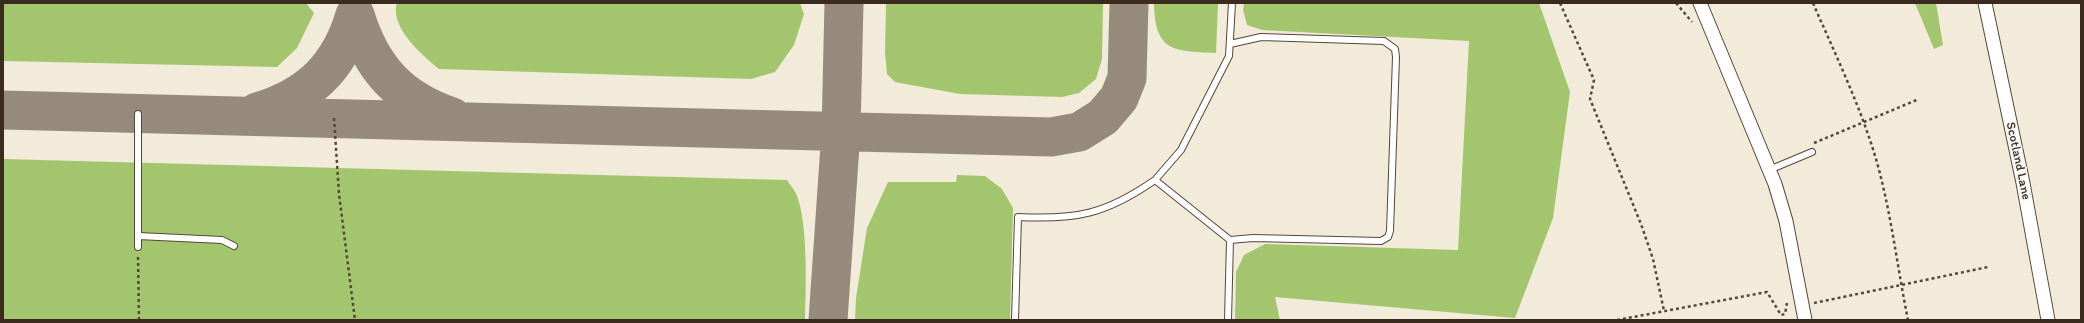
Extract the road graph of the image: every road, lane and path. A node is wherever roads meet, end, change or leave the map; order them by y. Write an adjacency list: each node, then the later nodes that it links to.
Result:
1 (1232, 3): 6 (lane)
2 (1560, 3): 23 (path)
3 (1700, 3): 13 (street)
4 (1813, 3): 10 (path)
5 (1984, 3): 31 (street, Scotland Lane)
6 (1230, 44): 14 (lane); 16 (lane)
7 (1918, 99): 10 (path)
8 (138, 114): 15 (lane)
9 (334, 118): 25 (path)
10 (1863, 122): 11 (path); 20 (path)
11 (1808, 145)
12 (1812, 152): 13 (lane)
13 (1769, 170): 22 (street)
14 (1155, 180): 16 (lane); 26 (lane)
15 (138, 236): 17 (lane); 18 (lane)
16 (1230, 240): 27 (lane)
17 (234, 246)
18 (138, 247): 24 (path)
19 (1988, 267): 20 (path)
20 (1901, 285): 22 (path); 30 (path)
21 (1787, 301): 23 (path)
22 (1802, 305): 29 (street)
23 (1664, 311): 28 (path)
24 (139, 320)
25 (355, 320)
26 (1016, 320)
27 (1228, 320)
28 (1617, 320)
29 (1805, 320)
30 (1908, 320)
31 (2048, 320)

